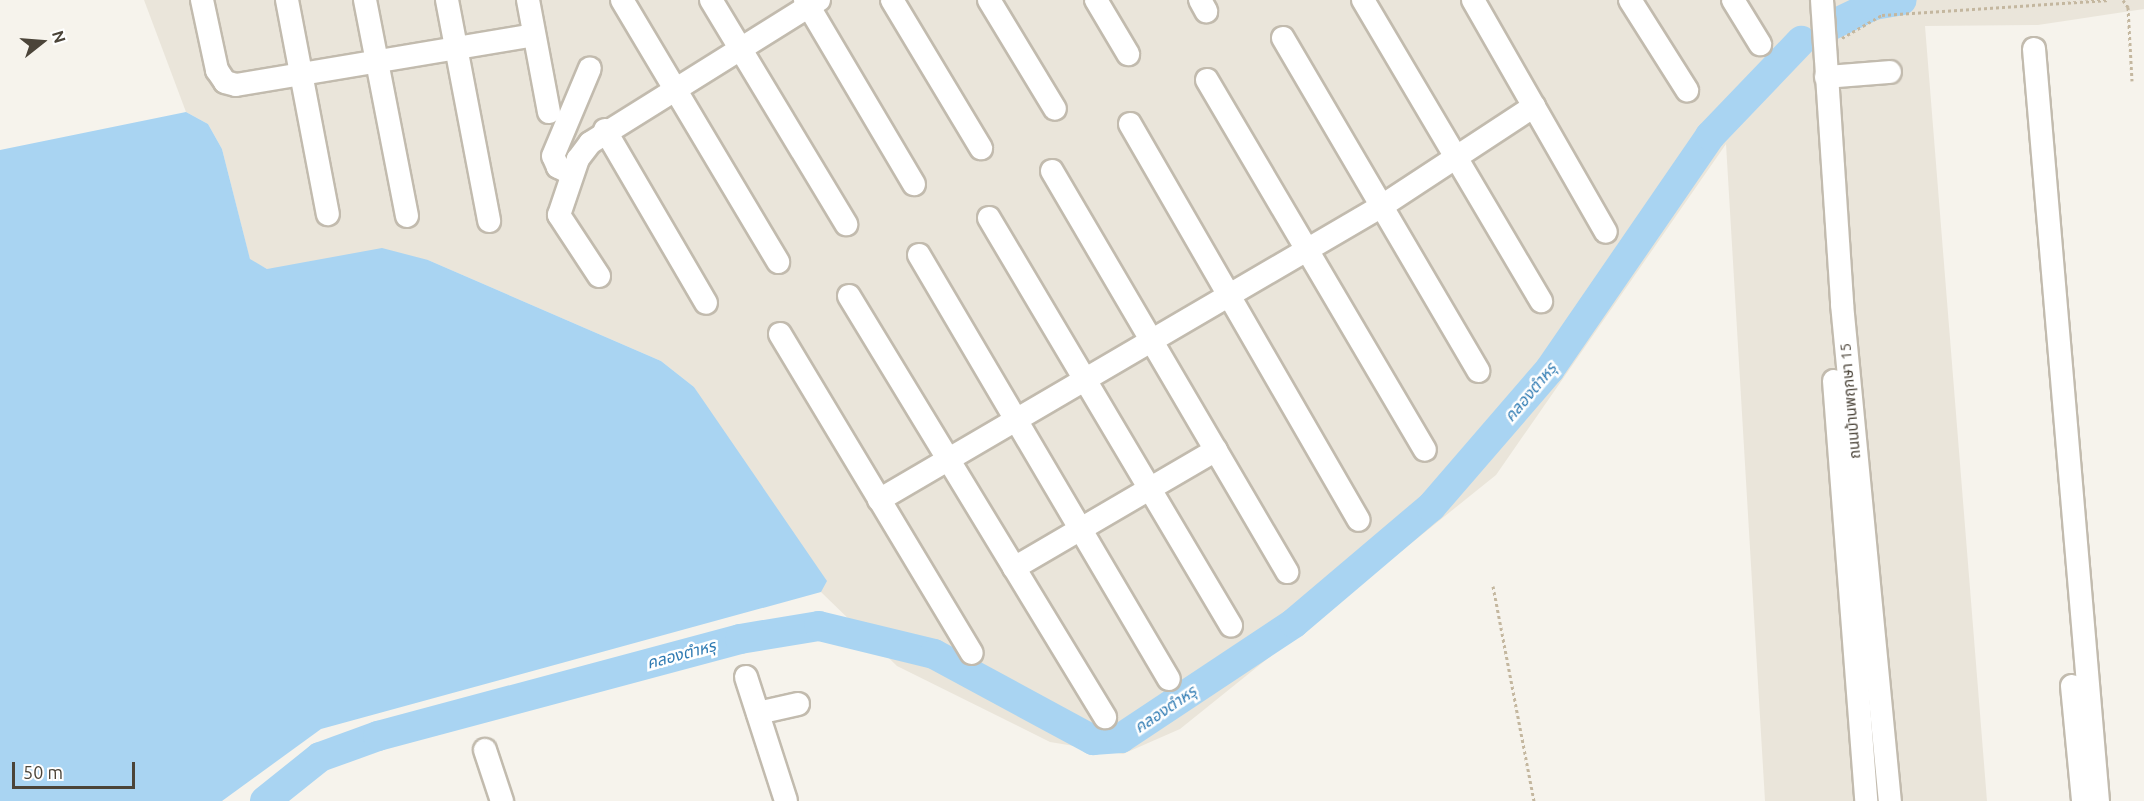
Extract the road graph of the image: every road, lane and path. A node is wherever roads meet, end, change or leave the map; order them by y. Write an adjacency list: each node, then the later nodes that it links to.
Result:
1 (202, 0): 31 (street)
2 (287, 0): 31 (street)
3 (365, 0): 28 (street)
4 (447, 0): 24 (street)
5 (528, 0): 20 (street)
6 (622, 0): 35 (street)
7 (711, 0): 25 (street)
8 (892, 0): 42 (street)
9 (989, 0): 38 (street)
10 (1096, 0): 27 (street)
11 (1363, 0): 43 (street)
12 (1473, 0): 37 (street)
13 (1630, 0): 36 (street)
14 (1733, 0): 22 (street)
15 (1812, 0): 70 (street, ถนนบ้านพฤกษา 15)
16 (1822, 0): 23 (street, ถนนบ้านพฤกษา 15)
17 (2110, 0): 23 (path)
18 (2123, 0): 34 (path)
19 (811, 2): 25 (street); 46 (street)
20 (534, 35): 24 (street); 39 (street)
21 (1283, 38): 47 (street)
22 (1760, 44)
23 (1824, 45): 32 (street, ถนนบ้านพฤกษา 15)
24 (457, 49): 28 (street); 51 (street)
25 (738, 49): 35 (street); 52 (street)
26 (2034, 49): 93 (street)
27 (1128, 54)
28 (377, 62): 31 (street); 49 (street)
29 (590, 68): 45 (street)
30 (1890, 72): 32 (street)
31 (301, 75): 48 (street)
32 (1826, 76): 70 (street, ถนนบ้านพฤกษา 15)
33 (1207, 80): 54 (street)
34 (2132, 81)
35 (674, 89): 41 (street); 56 (street)
36 (1687, 90)
37 (1534, 106): 43 (street); 53 (street)
38 (1054, 109)
39 (549, 112)
40 (1130, 124): 58 (street)
41 (605, 130): 45 (street); 61 (street)
42 (981, 147)
43 (1456, 160): 47 (street); 60 (street)
44 (1052, 171): 63 (street)
45 (572, 174): 57 (street)
46 (914, 184)
47 (1382, 206): 54 (street); 64 (street)
48 (328, 214)
49 (407, 216)
50 (989, 218): 65 (street)
51 (489, 221)
52 (846, 224)
53 (1606, 232)
54 (1308, 250): 58 (street); 68 (street)
55 (919, 255): 66 (street)
56 (778, 262)
57 (599, 276)
58 (1230, 295): 63 (street); 73 (street)
59 (849, 296): 69 (street)
60 (1541, 301)
61 (706, 303)
62 (780, 334): 72 (street)
63 (1153, 340): 65 (street); 67 (street)
64 (1478, 371)
65 (1083, 381): 66 (street); 71 (street)
66 (1015, 421): 69 (street); 74 (street)
67 (1216, 450): 71 (street); 76 (street)
68 (1425, 450)
69 (948, 460): 72 (street); 75 (street)
70 (1846, 460): 90 (street, ถนนบ้านพฤกษา 15); 91 (street, ถนนบ้านพฤกษา 15)
71 (1149, 490): 74 (street); 78 (street)
72 (879, 500): 79 (street)
73 (1359, 520)
74 (1080, 530): 75 (street); 81 (street)
75 (1014, 568): 85 (street)
76 (1287, 572)
77 (1493, 586): 89 (path)
78 (1231, 626)
79 (972, 653)
80 (746, 677): 84 (street)
81 (1169, 679)
82 (2072, 686): 92 (street)
83 (798, 704): 84 (street)
84 (758, 713): 88 (street)
85 (1105, 717)
86 (485, 750): 87 (street)
87 (502, 801)
88 (786, 801)
89 (1534, 801)
90 (1866, 801)
91 (1890, 801)
92 (2083, 801)
93 (2098, 801)

